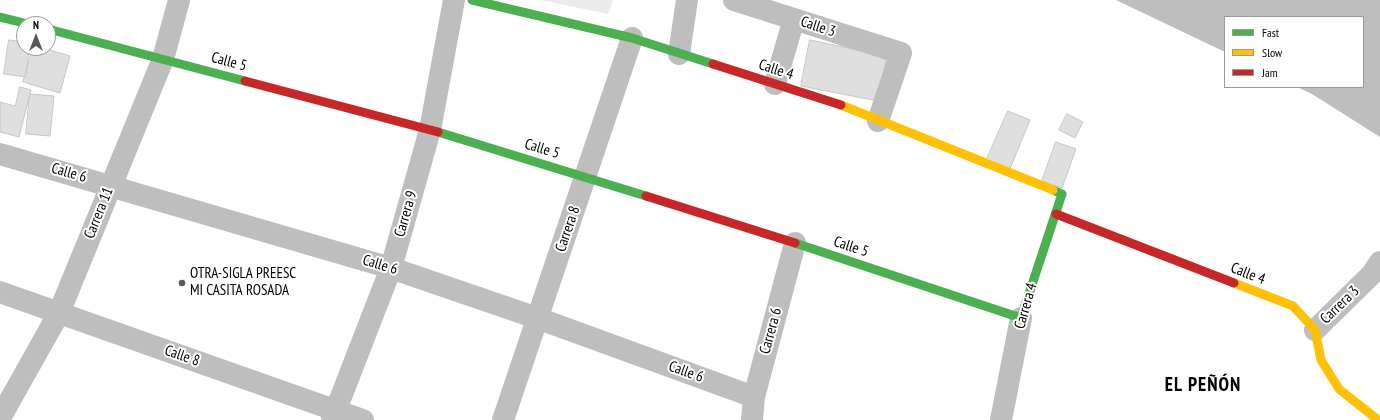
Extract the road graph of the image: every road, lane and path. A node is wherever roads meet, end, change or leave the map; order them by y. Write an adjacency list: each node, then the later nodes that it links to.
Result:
1 (179, 0): 12 (street, Carrera 11)
2 (454, 0): 15 (street, Carrera 9)
3 (472, 0): 10 (street, Calle 4)
4 (688, 0): 11 (street)
5 (734, 0): 7 (street, Calle 3)
6 (0, 17): 8 (street)
7 (794, 19): 13 (street); 14 (street, Calle 3)
8 (16, 21)
9 (56, 31): 12 (street, Calle 5)
10 (632, 38): 11 (street, Calle 4); 17 (street, Carrera 8)
11 (679, 54): 13 (street, Calle 4)
12 (163, 59): 15 (street, Calle 5); 18 (street, Carrera 11)
13 (775, 84): 14 (street, Calle 4)
14 (878, 121): 19 (street, Calle 4)
15 (430, 130): 17 (street, Calle 5); 22 (street, Carrera 9)
16 (0, 154): 18 (street, Calle 6)
17 (585, 177): 21 (street, Calle 5); 26 (street, Carrera 8)
18 (111, 185): 22 (street, Calle 6); 25 (street, Carrera 11)
19 (1062, 194): 20 (street, Carrera 4)
20 (1056, 214): 27 (street, Carrera 4); 28 (street, Calle 4)
21 (794, 243): 27 (street, Calle 5); 29 (street, Carrera 6)
22 (390, 268): 26 (street, Calle 6); 30 (street, Carrera 9)
23 (1377, 270): 28 (street, Carrera 3)
24 (0, 292): 25 (street, Calle 8)
25 (59, 313): 30 (street, Calle 8); 31 (street, Carrera 11)
26 (538, 318): 29 (street, Calle 6); 33 (street, Carrera 8)
27 (1021, 318): 35 (street, Carrera 4)
28 (1315, 330): 36 (street)
29 (754, 397): 34 (street, Carrera 6)
30 (334, 415): 32 (street, Calle 8)
31 (0, 418)
32 (363, 420)
33 (503, 420)
34 (752, 420)
35 (1000, 420)
36 (1378, 420)

